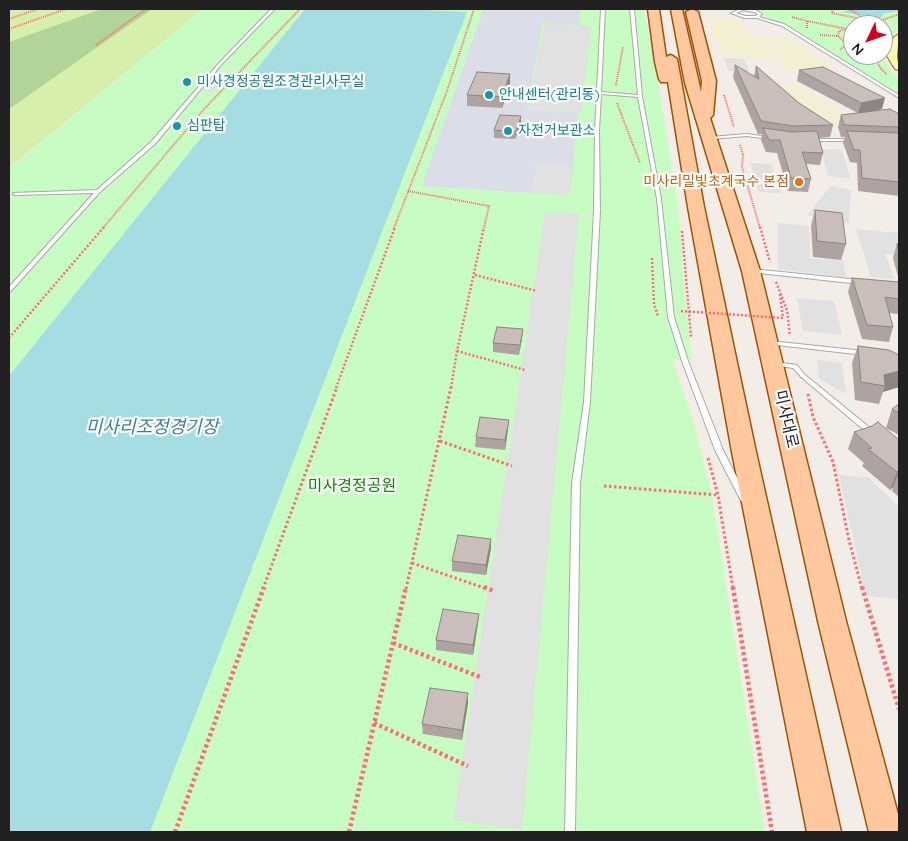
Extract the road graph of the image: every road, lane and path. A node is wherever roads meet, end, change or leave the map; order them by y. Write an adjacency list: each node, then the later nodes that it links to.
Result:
1 (38, 9): 16 (path)
2 (66, 9): 18 (path)
3 (146, 9): 26 (path)
4 (273, 9): 37 (lane)
5 (300, 9): 48 (path)
6 (474, 9): 38 (path)
7 (603, 9): 29 (lane)
8 (632, 9): 30 (lane)
9 (653, 9): 32 (main road)
10 (661, 9): 32 (main road)
11 (676, 9): 33 (main road, 미사대로)
12 (691, 9): 33 (main road)
13 (832, 9): 14 (path)
14 (843, 15)
15 (757, 17): 15 (lane); 31 (lane)
16 (9, 19)
17 (843, 28): 20 (path)
18 (9, 29)
19 (843, 30): 22 (path)
20 (810, 32)
21 (817, 34): 22 (path)
22 (838, 36): 24 (path)
23 (899, 37): 27 (street)
24 (843, 40)
25 (624, 43): 28 (path)
26 (96, 45)
27 (899, 67)
28 (615, 88)
29 (599, 93): 30 (lane); 67 (lane)
30 (640, 96): 58 (lane)
31 (899, 98)
32 (680, 119): 58 (main road)
33 (708, 130): 34 (lane); 41 (main road, 미사대로)
34 (773, 139)
35 (808, 141): 36 (lane)
36 (862, 141)
37 (98, 191): 39 (lane); 44 (lane)
38 (408, 191): 42 (path); 65 (path)
39 (15, 194)
40 (681, 222): 47 (path)
41 (751, 271): 43 (lane); 51 (main road, 미사대로)
42 (475, 275): 45 (path); 50 (path)
43 (870, 283)
44 (9, 290)
45 (537, 291)
46 (779, 292): 47 (path, bridge)
47 (687, 298): 49 (path)
48 (9, 338)
49 (692, 345)
50 (457, 351): 53 (path); 55 (path)
51 (771, 353): 52 (lane); 54 (lane); 70 (main road, 미사대로)
52 (870, 354)
53 (525, 370)
54 (877, 437)
55 (440, 441): 56 (path); 59 (path)
56 (512, 466)
57 (604, 486): 68 (path)
58 (761, 533): 69 (main road)
59 (412, 563): 60 (path); 61 (path)
60 (494, 591)
61 (393, 643): 62 (path); 63 (path)
62 (480, 677)
63 (374, 723): 64 (path); 66 (path)
64 (468, 766)
65 (175, 832)
66 (349, 832)
67 (570, 832)
68 (772, 832)
69 (824, 832)
70 (886, 832)

